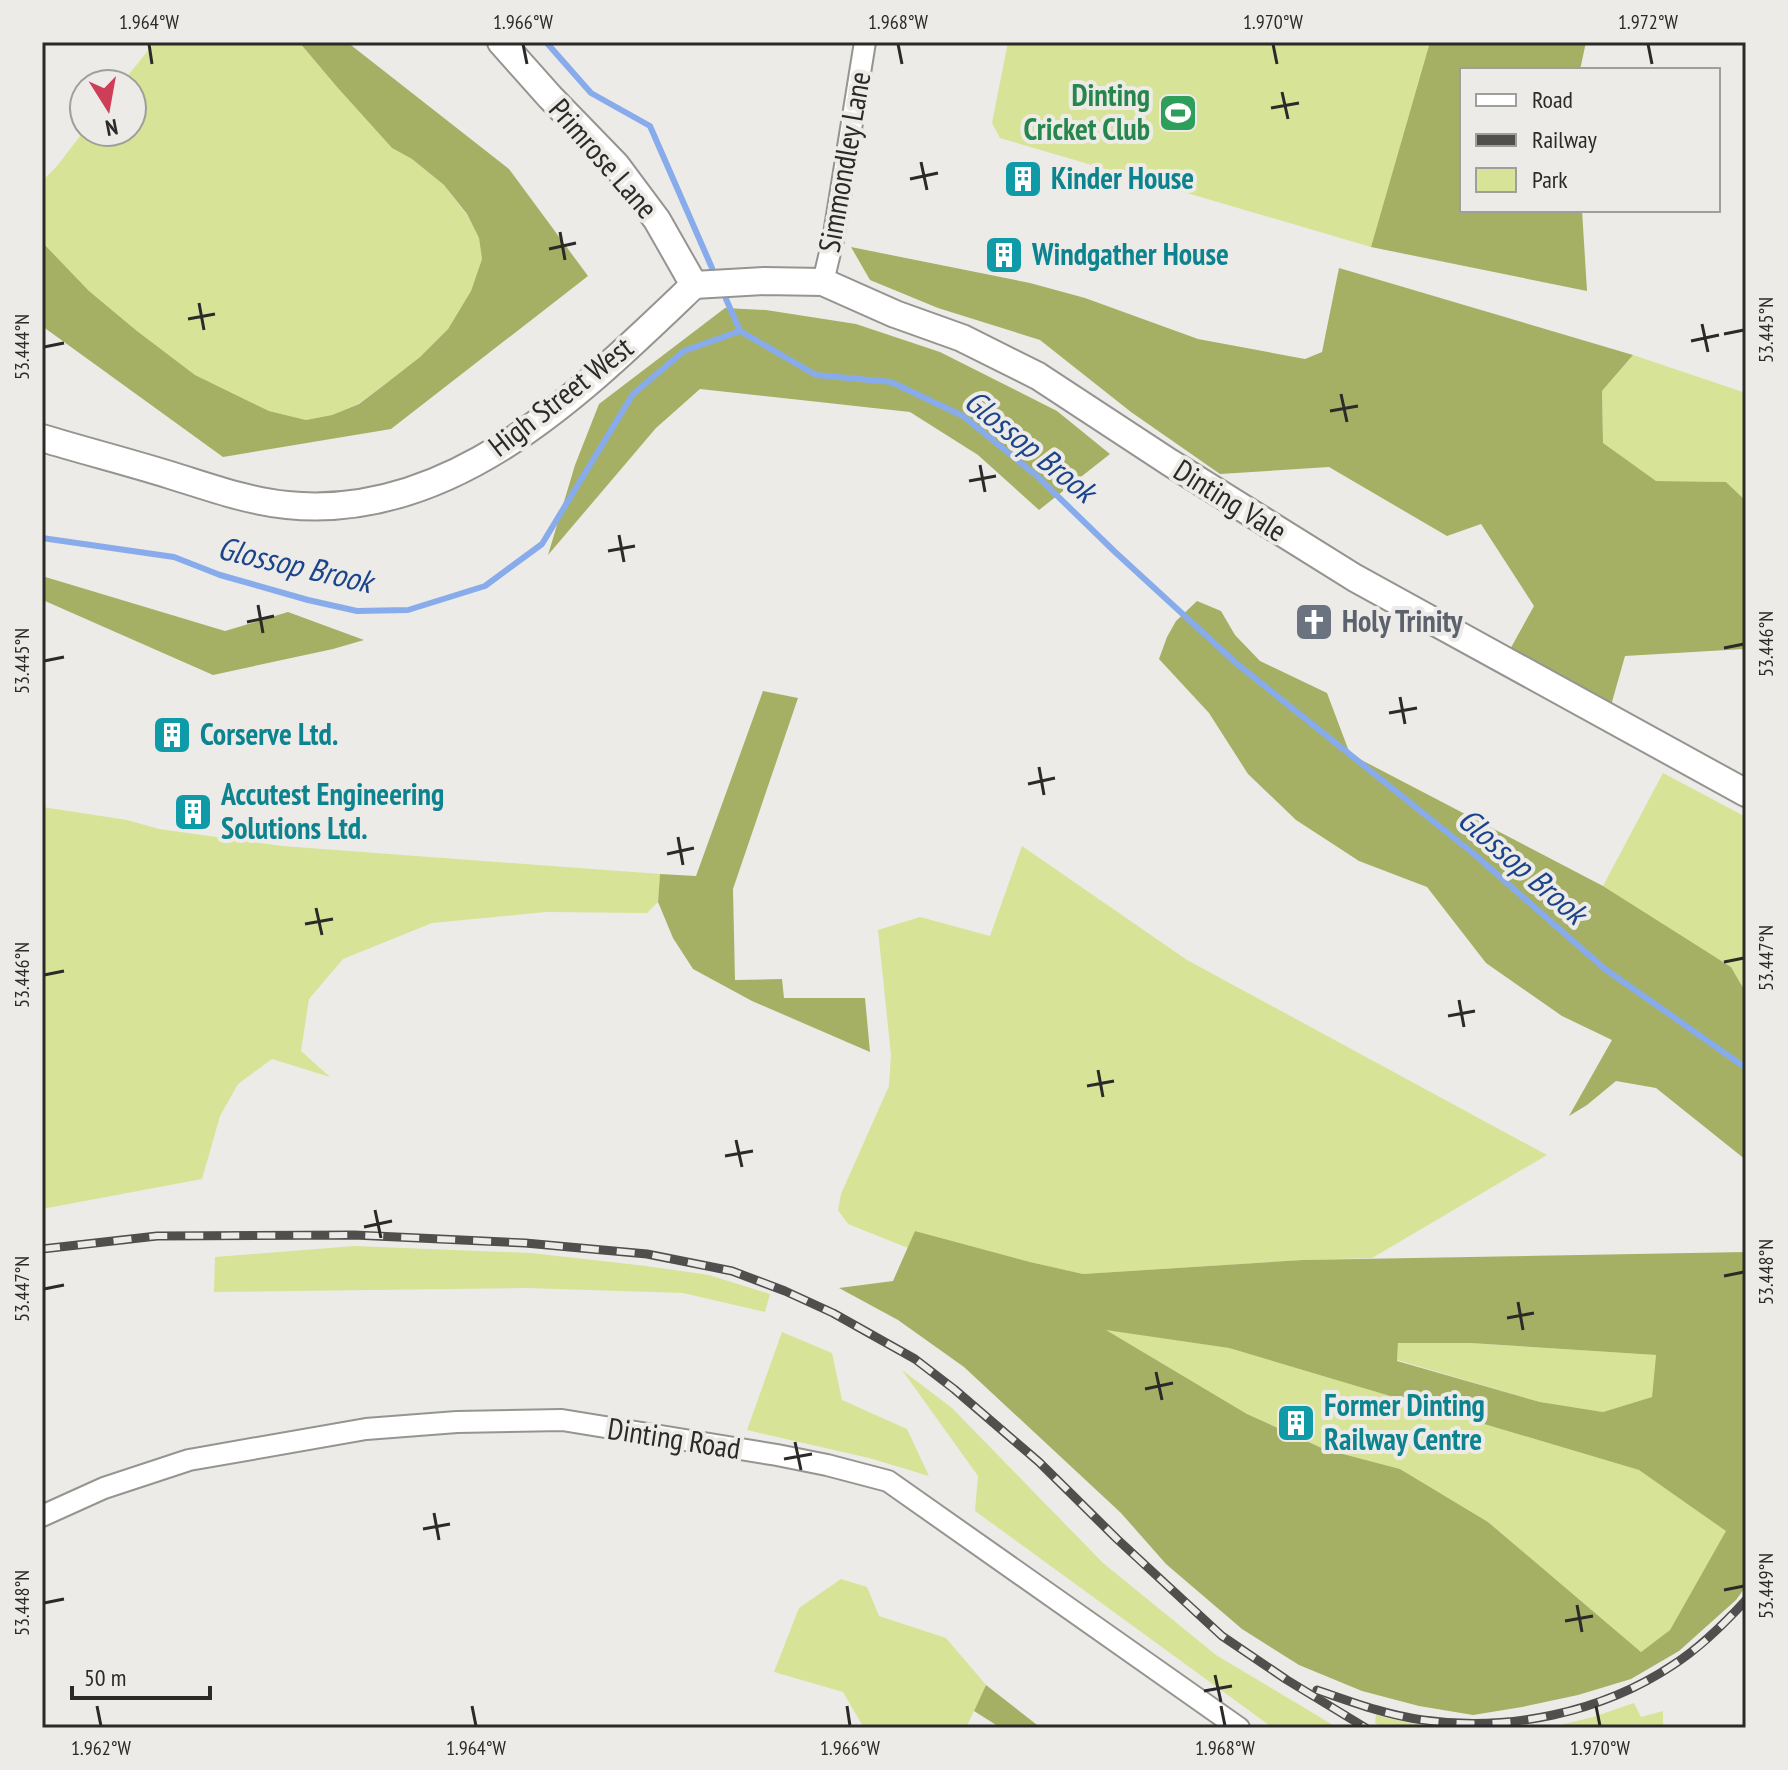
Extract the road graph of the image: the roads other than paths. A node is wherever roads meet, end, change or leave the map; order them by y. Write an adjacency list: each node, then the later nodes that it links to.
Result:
1 (501, 42): 4 (main road, Primrose Lane)
2 (865, 42): 3 (street, Simmondley Lane)
3 (823, 282): 4 (main road, Dinting Vale); 6 (main road, Dinting Vale)
4 (694, 285): 5 (main road, High Street West)
5 (42, 438)
6 (1746, 793)
7 (42, 1516): 8 (street, Dinting Road)
8 (1239, 1728)

